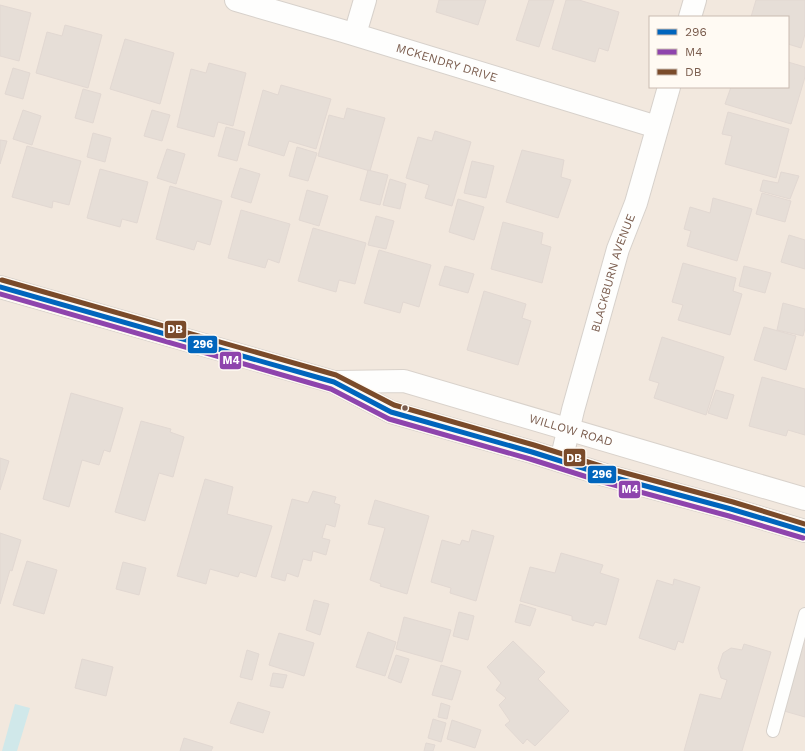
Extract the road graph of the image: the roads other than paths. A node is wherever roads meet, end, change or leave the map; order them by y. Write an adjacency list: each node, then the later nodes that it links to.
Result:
1 (236, 0): 5 (main road, MCKENDRY DRIVE)
2 (365, 0): 5 (main road)
3 (695, 0): 4 (main road)
4 (690, 16)
5 (355, 34): 7 (main road, MCKENDRY DRIVE)
6 (669, 88): 7 (main road, BLACKBURN AVENUE)
7 (657, 128): 10 (main road, BLACKBURN AVENUE)
8 (0, 287): 9 (main road, WILLOW ROAD)
9 (334, 382): 10 (main road, WILLOW ROAD); 11 (main road, WILLOW ROAD)
10 (567, 430): 11 (main road, BLACKBURN AVENUE); 12 (main road, WILLOW ROAD)
11 (561, 461): 13 (main road, WILLOW ROAD)
12 (805, 499)
13 (805, 531)
14 (805, 614): 15 (lane)
15 (773, 731)

